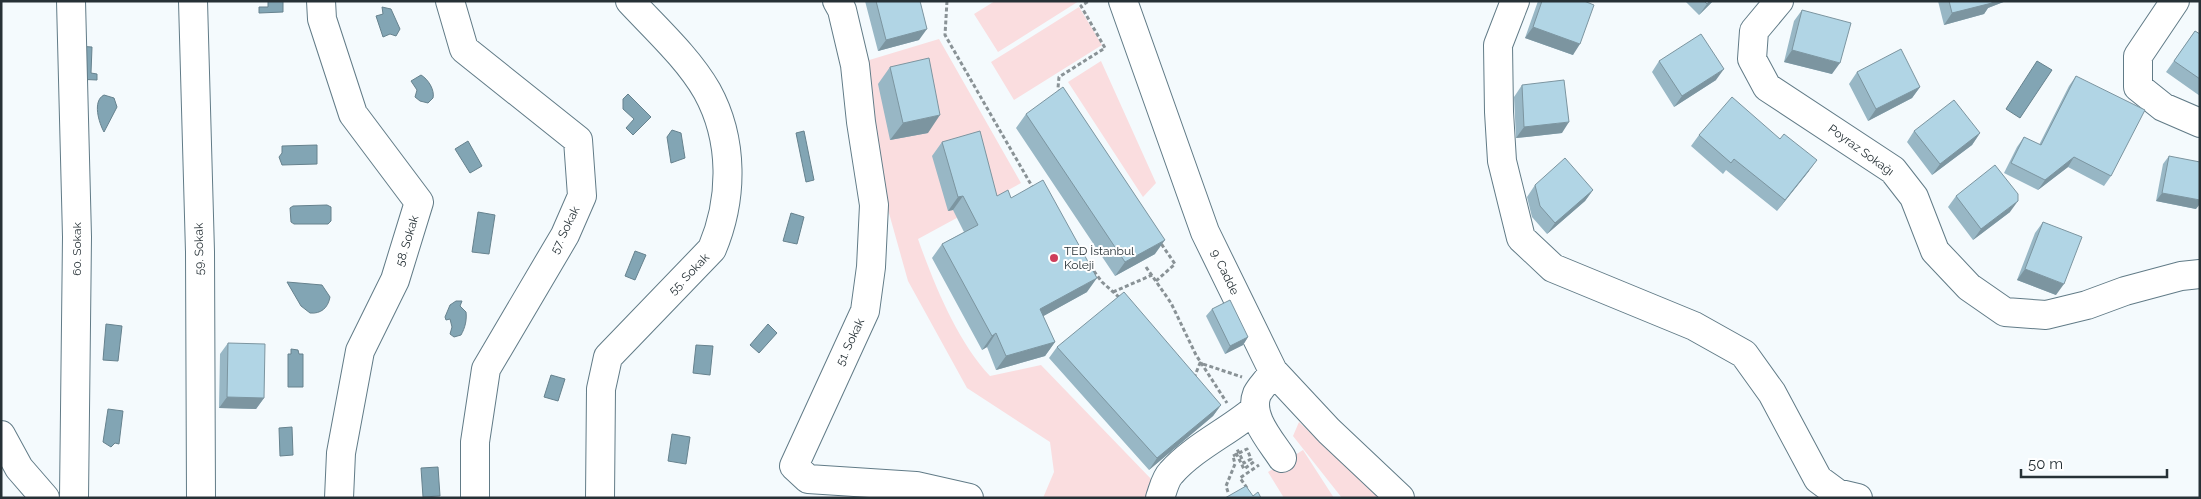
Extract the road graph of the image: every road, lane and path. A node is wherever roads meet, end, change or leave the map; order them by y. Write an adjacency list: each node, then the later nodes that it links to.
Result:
1 (71, 1): 36 (street, 60. Sokak)
2 (193, 1): 37 (street, 59. Sokak)
3 (321, 1): 38 (street, 58. Sokak)
4 (450, 1): 39 (street, 57. Sokak)
5 (630, 1): 40 (street, 55. Sokak)
6 (837, 1): 41 (street, 51. Sokak)
7 (948, 1): 15 (path)
8 (1088, 1): 13 (path)
9 (1123, 1): 25 (street, 9. Cadde)
10 (1515, 1): 44 (street)
11 (1779, 1): 19 (street, Poyraz Sokağı)
12 (2175, 1): 14 (street)
13 (1063, 96)
14 (2200, 122)
15 (1038, 194)
16 (1159, 240): 21 (path)
17 (1085, 260): 22 (path)
18 (1146, 267): 20 (path)
19 (2200, 274)
20 (1152, 275): 21 (path); 22 (path)
21 (1156, 281): 24 (path)
22 (1113, 292): 23 (path)
23 (1122, 300)
24 (1200, 362): 26 (path); 27 (path); 27 (path)
25 (1273, 371): 27 (street); 43 (street, 9. Cadde)
26 (1187, 373)
27 (1242, 434): 29 (path); 30 (street); 31 (path); 32 (path); 34 (path); 42 (street)
28 (1, 435): 35 (street)
29 (1247, 449)
30 (1270, 458): 33 (path)
31 (1251, 459)
32 (1255, 462)
33 (1247, 489)
34 (1228, 492)
35 (45, 498)
36 (74, 498)
37 (202, 498)
38 (339, 498)
39 (475, 498)
40 (600, 498)
41 (969, 498)
42 (1160, 498)
43 (1400, 498)
44 (1858, 498)

